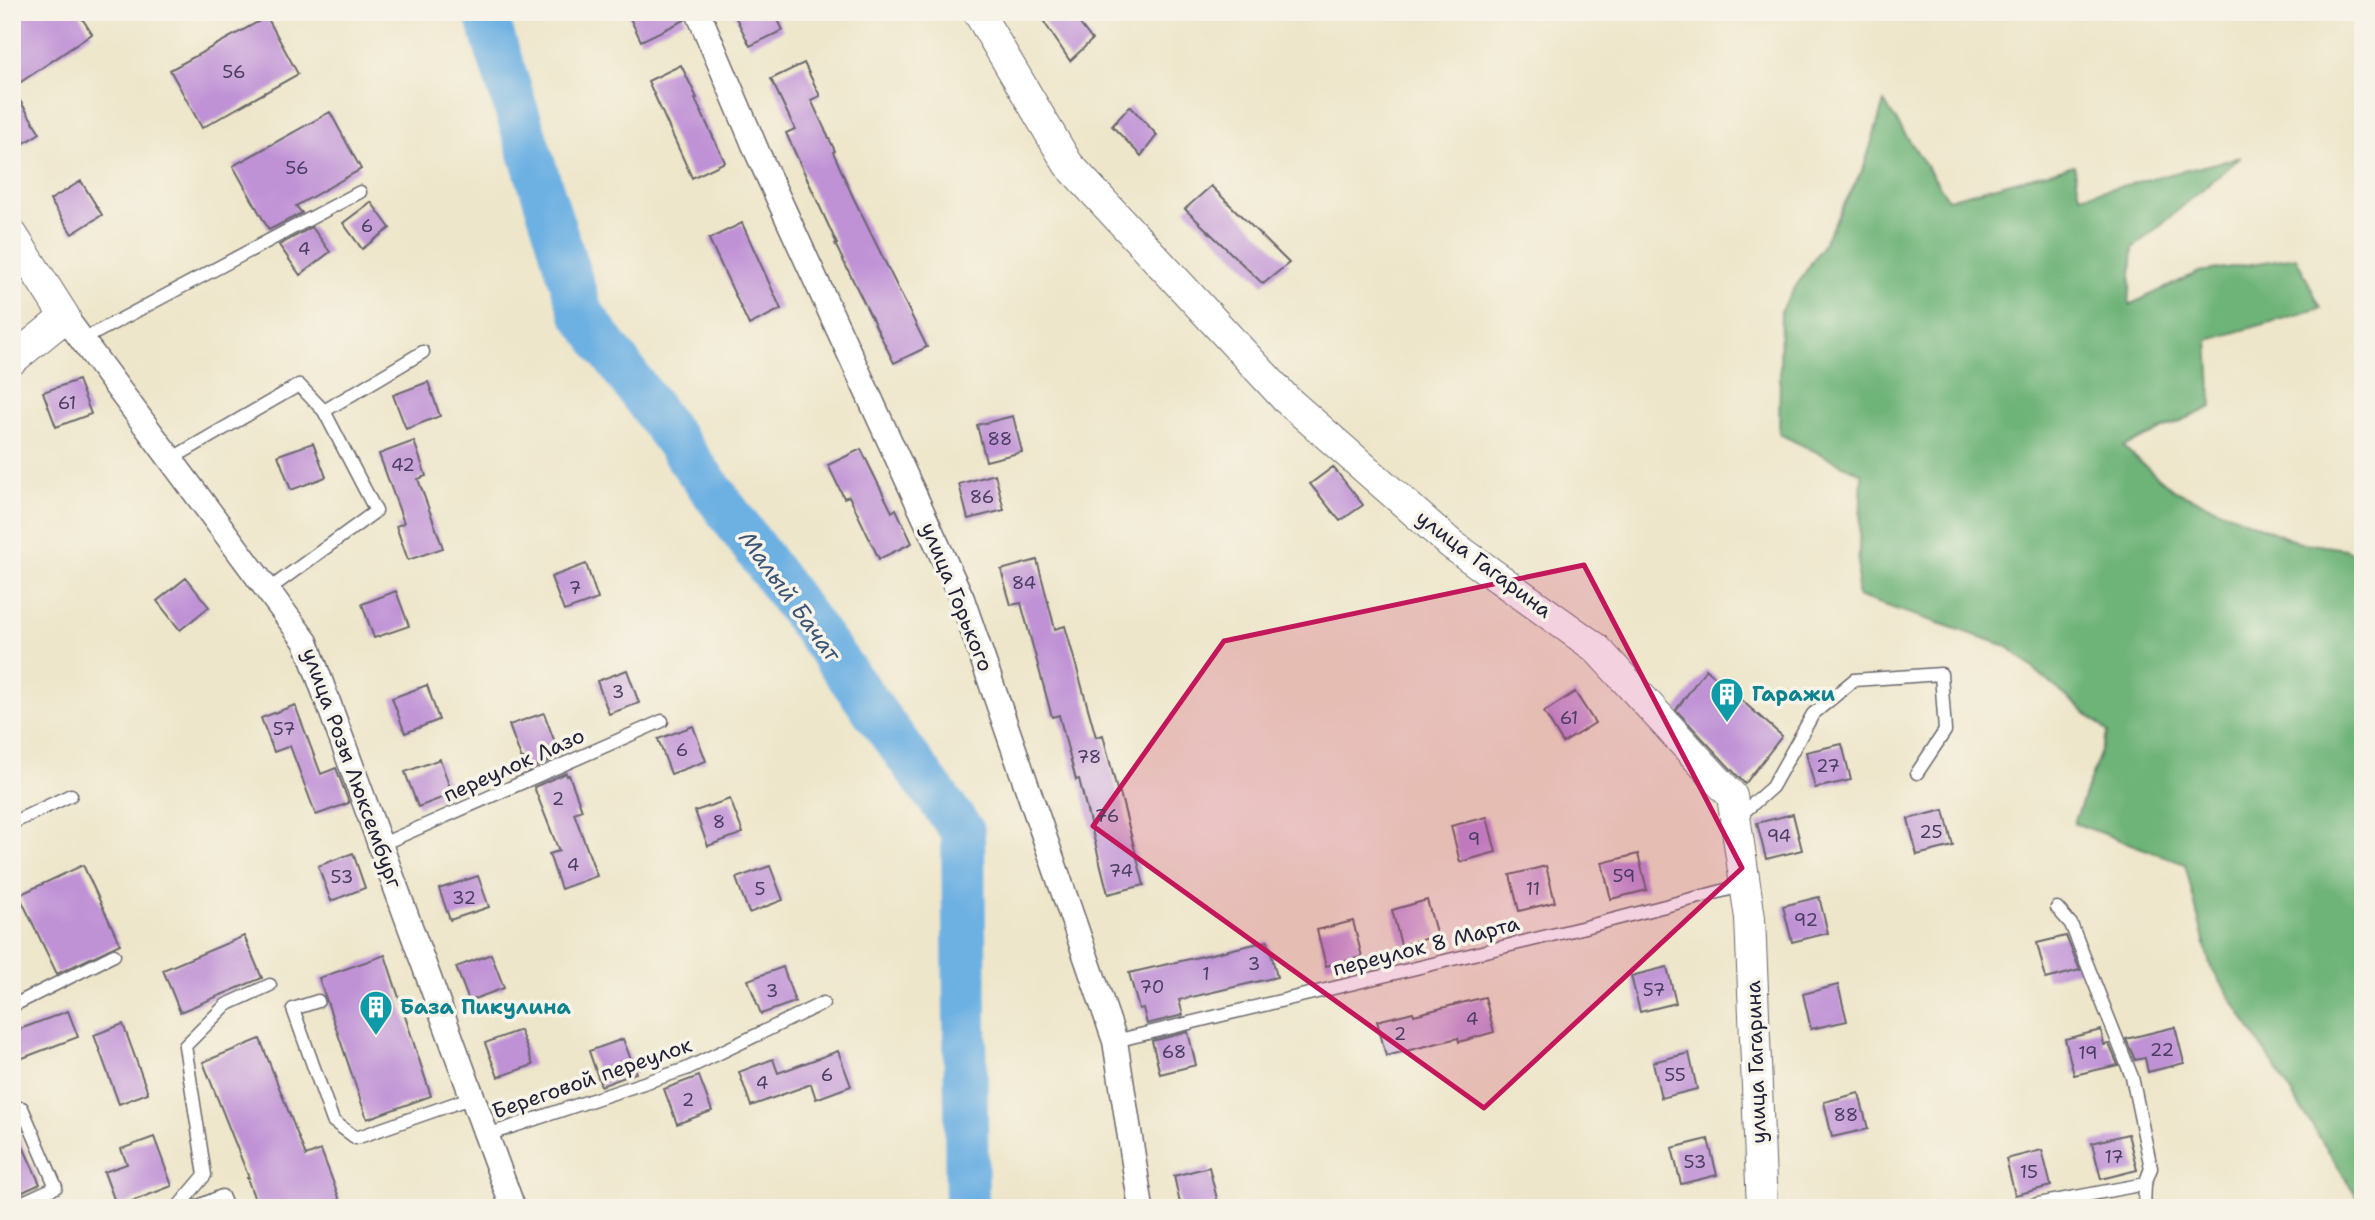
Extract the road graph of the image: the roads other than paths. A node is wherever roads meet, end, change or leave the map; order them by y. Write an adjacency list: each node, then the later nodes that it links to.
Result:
1 (698, 12): 25 (street, улица Горького)
2 (978, 12): 15 (street, улица Гагарина)
3 (360, 191): 6 (lane)
4 (12, 234): 5 (street, улица Розы Люксембург)
5 (65, 317): 6 (street, улица Розы Люксембург); 8 (street)
6 (82, 340): 10 (street, улица Розы Люксембург)
7 (423, 352): 9 (lane)
8 (12, 360)
9 (324, 411): 10 (lane); 11 (lane)
10 (171, 459): 11 (street, улица Розы Люксембург)
11 (268, 590): 17 (street, улица Розы Люксембург)
12 (662, 721): 17 (lane, переулок Лазо)
13 (1917, 773): 15 (lane)
14 (71, 795): 16 (lane)
15 (1735, 819): 18 (street, улица Гагарина)
16 (12, 822)
17 (380, 845): 26 (street, улица Розы Люксембург)
18 (1745, 885): 25 (lane, переулок 8 Марта); 36 (street, улица Гагарина)
19 (2057, 908): 29 (lane)
20 (114, 955): 24 (lane)
21 (270, 985): 31 (lane)
22 (318, 1001): 26 (lane)
23 (823, 1003): 28 (lane, Береговой переулок)
24 (12, 1006)
25 (1115, 1041): 35 (street, улица Горького)
26 (473, 1097): 28 (street, улица Розы Люксембург)
27 (12, 1112): 30 (lane)
28 (487, 1135): 34 (street, улица Розы Люксембург)
29 (2145, 1184): 37 (lane); 38 (lane)
30 (12, 1207)
31 (177, 1208)
32 (194, 1208): 33 (lane)
33 (227, 1208)
34 (513, 1208)
35 (1141, 1208)
36 (1762, 1208)
37 (2017, 1208)
38 (2144, 1208)

